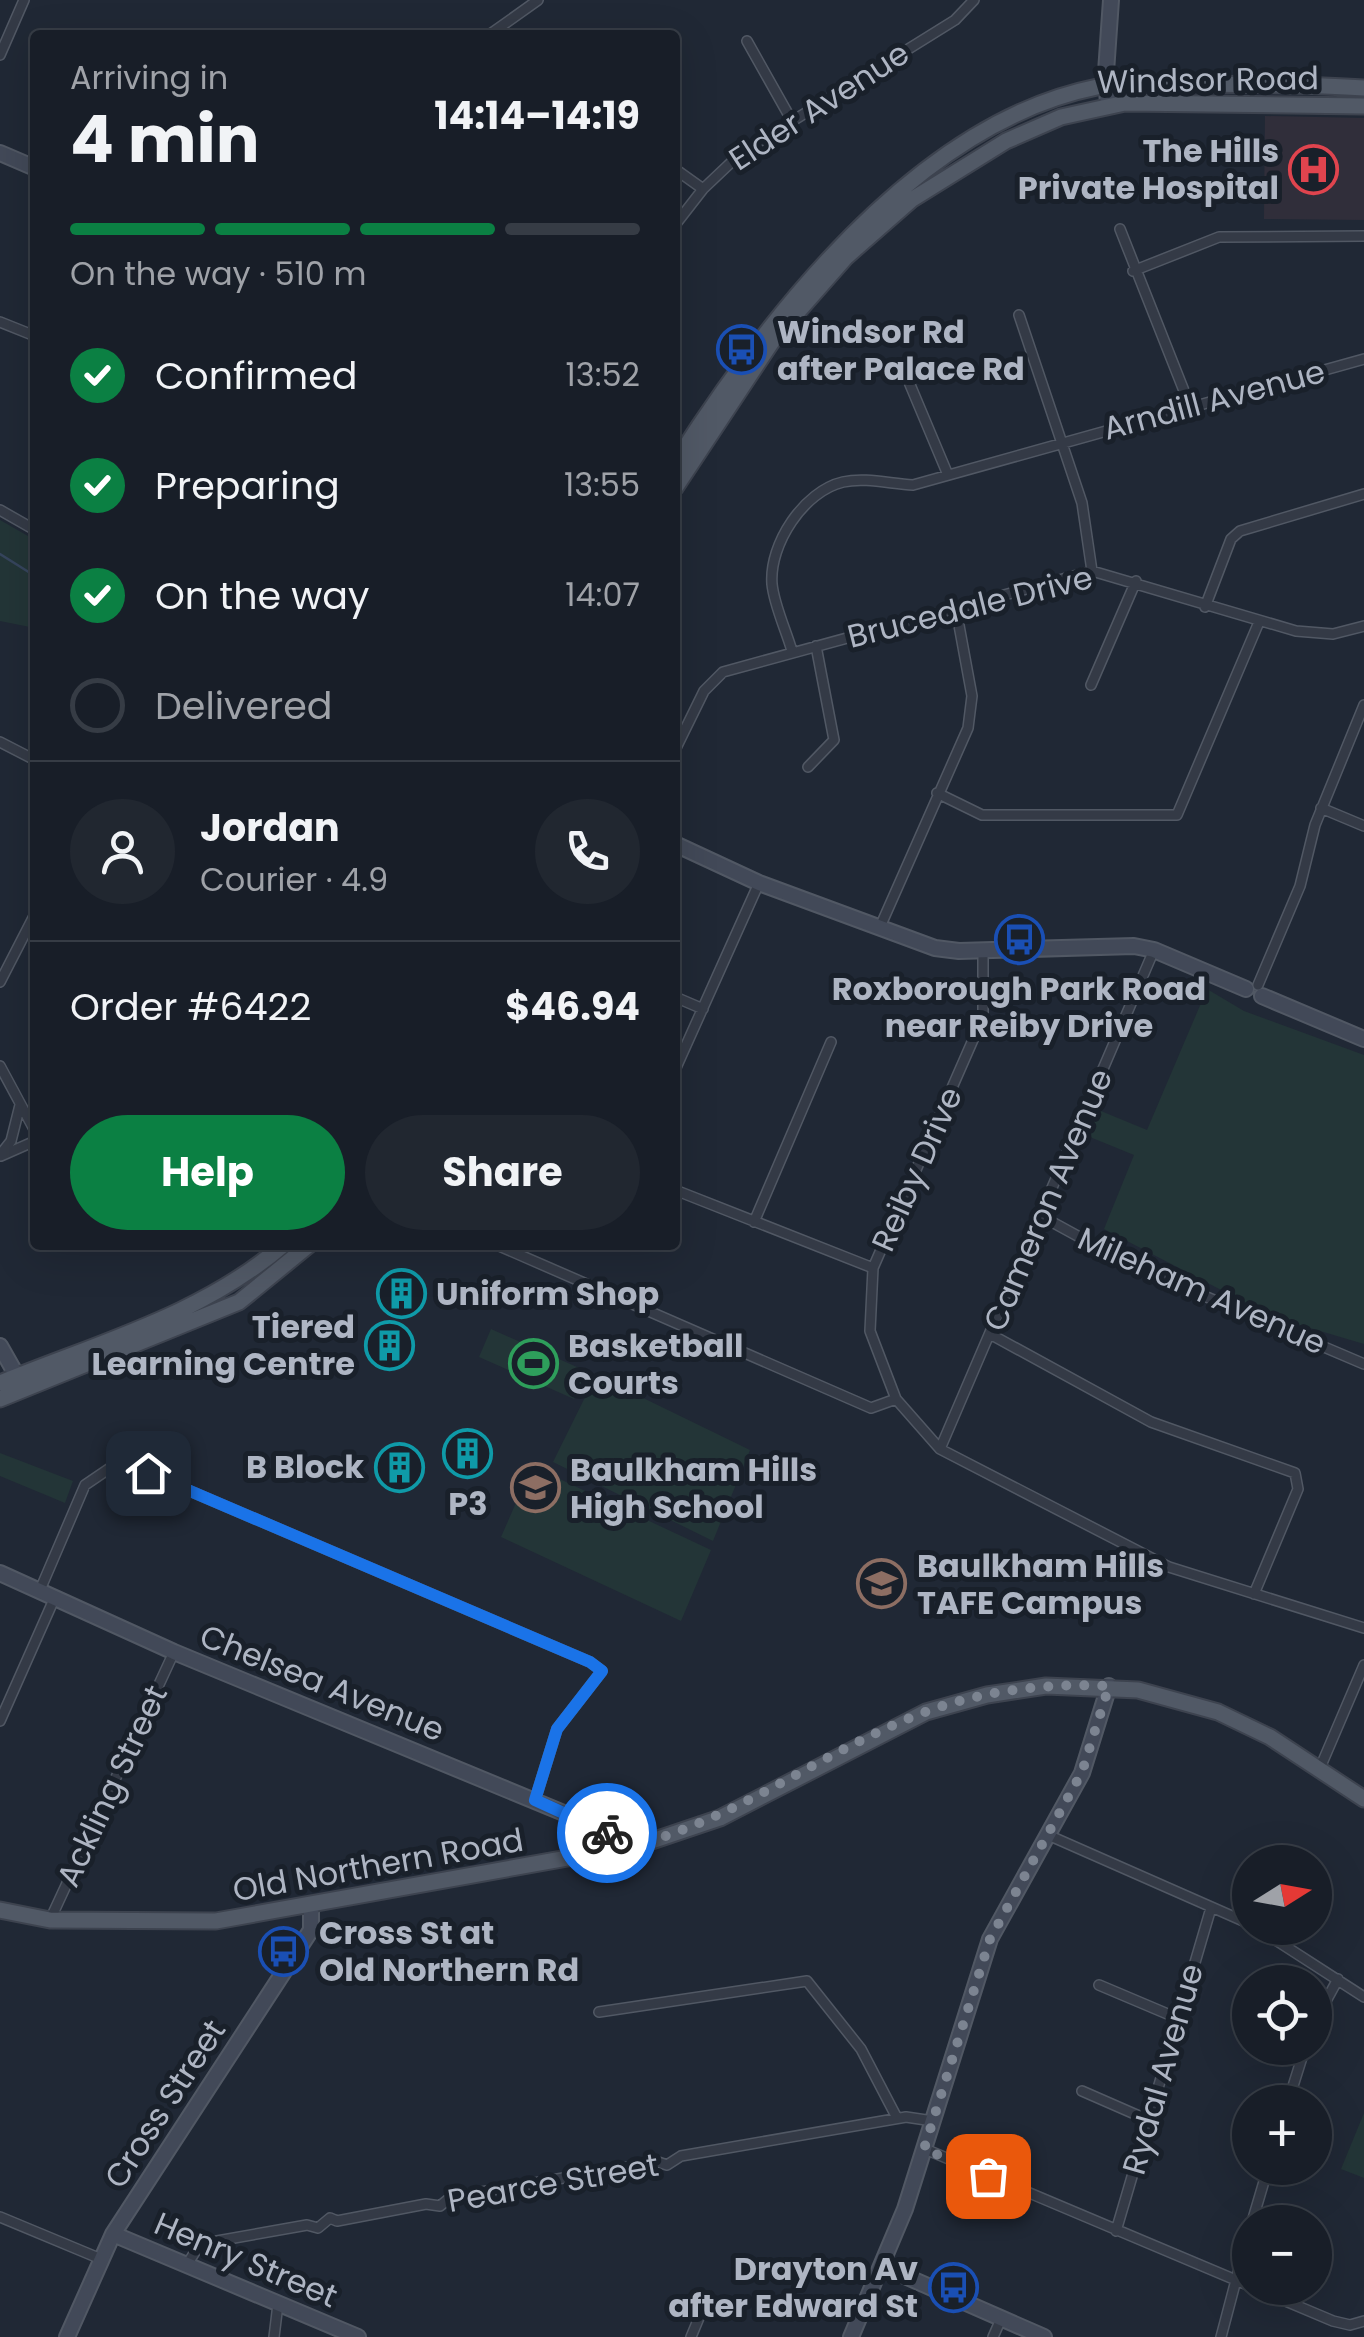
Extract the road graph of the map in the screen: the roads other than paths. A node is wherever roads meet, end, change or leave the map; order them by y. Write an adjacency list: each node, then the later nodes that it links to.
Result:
1 (24, 0): 7 (street)
2 (538, 0): 5 (street)
3 (974, 0): 12 (street, Elder Avenue)
4 (1111, 0): 8 (street)
5 (495, 30)
6 (747, 42): 12 (street)
7 (0, 54)
8 (1107, 86): 9 (main road, Windsor Road); 10 (street); 28 (main road, Windsor Road)
9 (1364, 88)
10 (1108, 105): 11 (main road, Windsor Road); 30 (main road, Windsor Road)
11 (1364, 106)
12 (792, 121): 16 (street, Elder Avenue)
13 (0, 153): 14 (street)
14 (30, 166)
15 (680, 173): 16 (street)
16 (702, 188): 17 (street, Elder Avenue)
17 (680, 218)
18 (1120, 229): 20 (street)
19 (1364, 236): 20 (street)
20 (1134, 271): 26 (street)
21 (1019, 315): 27 (street)
22 (0, 322): 23 (street)
23 (30, 334)
24 (1364, 359): 26 (street, Arndill Avenue)
25 (906, 375): 29 (street)
26 (1190, 406): 27 (street, Arndill Avenue)
27 (1064, 442): 29 (street, Arndill Avenue); 34 (street)
28 (680, 450)
29 (948, 475): 41 (street, Arndill Avenue)
30 (680, 481)
31 (1364, 494): 36 (street)
32 (0, 510): 33 (street)
33 (30, 527)
34 (1092, 571): 35 (street, Brucedale Drive); 37 (street, Brucedale Drive)
35 (1136, 581): 36 (street, Brucedale Drive); 42 (street)
36 (1205, 607): 38 (street, Brucedale Drive)
37 (956, 609): 40 (street, Brucedale Drive); 48 (street)
38 (1258, 622): 39 (street, Brucedale Drive); 48 (street)
39 (1364, 626)
40 (816, 646): 41 (street, Brucedale Drive); 47 (street)
41 (792, 651): 44 (street, Brucedale Drive)
42 (1091, 685)
43 (1364, 706): 49 (street)
44 (680, 740)
45 (0, 742): 46 (street)
46 (30, 757)
47 (808, 767)
48 (937, 793): 54 (street)
49 (1321, 808): 50 (street); 58 (street)
50 (1364, 826)
51 (680, 846): 52 (street)
52 (759, 884): 54 (street); 60 (street)
53 (30, 924): 57 (street)
54 (880, 927): 55 (street)
55 (983, 950): 56 (street); 75 (street, Reiby Drive)
56 (1154, 950): 58 (street); 70 (street, Cameron Avenue)
57 (0, 982)
58 (1255, 990): 61 (street)
59 (680, 1000): 60 (street)
60 (703, 1009): 63 (street)
61 (1363, 1034)
62 (831, 1042): 71 (street)
63 (680, 1059)
64 (0, 1066): 65 (street)
65 (20, 1105): 66 (street); 68 (street)
66 (30, 1123)
67 (30, 1143): 68 (street)
68 (0, 1156)
69 (680, 1192): 71 (street)
70 (1041, 1216): 76 (street, Cameron Avenue); 78 (street, Mileham Avenue)
71 (754, 1222): 75 (street)
72 (278, 1250): 80 (main road)
73 (303, 1250): 80 (main road)
74 (508, 1250): 81 (street)
75 (874, 1268): 81 (street, Reiby Drive)
76 (990, 1334): 83 (street, Cameron Avenue); 85 (street)
77 (0, 1346): 80 (street)
78 (1364, 1364)
79 (0, 1382): 80 (main road)
80 (20, 1383): 82 (main road)
81 (896, 1399): 83 (street, Reiby Drive)
82 (0, 1400)
83 (940, 1449): 88 (street, Reiby Drive)
84 (1310, 1467): 85 (street)
85 (1296, 1475): 88 (street)
86 (0, 1573): 87 (street, Chelsea Avenue)
87 (47, 1594): 90 (street, Chelsea Avenue); 93 (street); 96 (street)
88 (1254, 1594): 89 (street, Reiby Drive)
89 (1364, 1628)
90 (174, 1652): 96 (street, Chelsea Avenue); 103 (street, Ackling Street)
91 (1364, 1666): 94 (street)
92 (1109, 1686): 94 (main road, Old Northern Road); 97 (street); 98 (main road, Old Northern Road)
93 (0, 1721)
94 (1320, 1768): 95 (main road, Old Northern Road)
95 (1364, 1799)
96 (535, 1800): 98 (street, Chelsea Avenue)
97 (1048, 1835): 100 (street); 114 (street)
98 (614, 1850): 99 (main road, Old Northern Road)
99 (311, 1906): 103 (main road, Old Northern Road); 118 (street, Cross Street)
100 (1210, 1908): 102 (street); 110 (street, Rydal Avenue)
101 (0, 1910): 103 (main road, Old Northern Road)
102 (1232, 1917)
103 (50, 1920)
104 (1284, 1945): 105 (street)
105 (1338, 1979): 107 (street); 108 (street)
106 (1099, 1985): 110 (street)
107 (1332, 1990)
108 (1364, 1997)
109 (599, 2012): 112 (street)
110 (1177, 2018): 113 (street, Rydal Avenue)
111 (1082, 2091): 113 (street)
112 (897, 2118): 114 (street, Pearce Street); 120 (street, Pearce Street)
113 (1146, 2119): 117 (street, Rydal Avenue)
114 (933, 2121): 115 (street)
115 (924, 2149): 117 (street); 121 (street)
116 (0, 2217): 119 (street)
117 (1116, 2231): 122 (street)
118 (113, 2234): 119 (street, Cross Street); 120 (street, Henry Street)
119 (101, 2259): 129 (street, Cross Street)
120 (188, 2263): 125 (street, Henry Street)
121 (882, 2266): 127 (street); 133 (street)
122 (1232, 2281)
123 (1232, 2286): 136 (street)
124 (708, 2296): 132 (street)
125 (278, 2304): 130 (street); 131 (street, Henry Street)
126 (1293, 2305): 128 (street)
127 (1001, 2319): 134 (street); 135 (street)
128 (1364, 2321)
129 (68, 2337)
130 (274, 2337)
131 (358, 2337)
132 (690, 2337)
133 (852, 2337)
134 (993, 2337)
135 (1044, 2337)
136 (1221, 2337)

